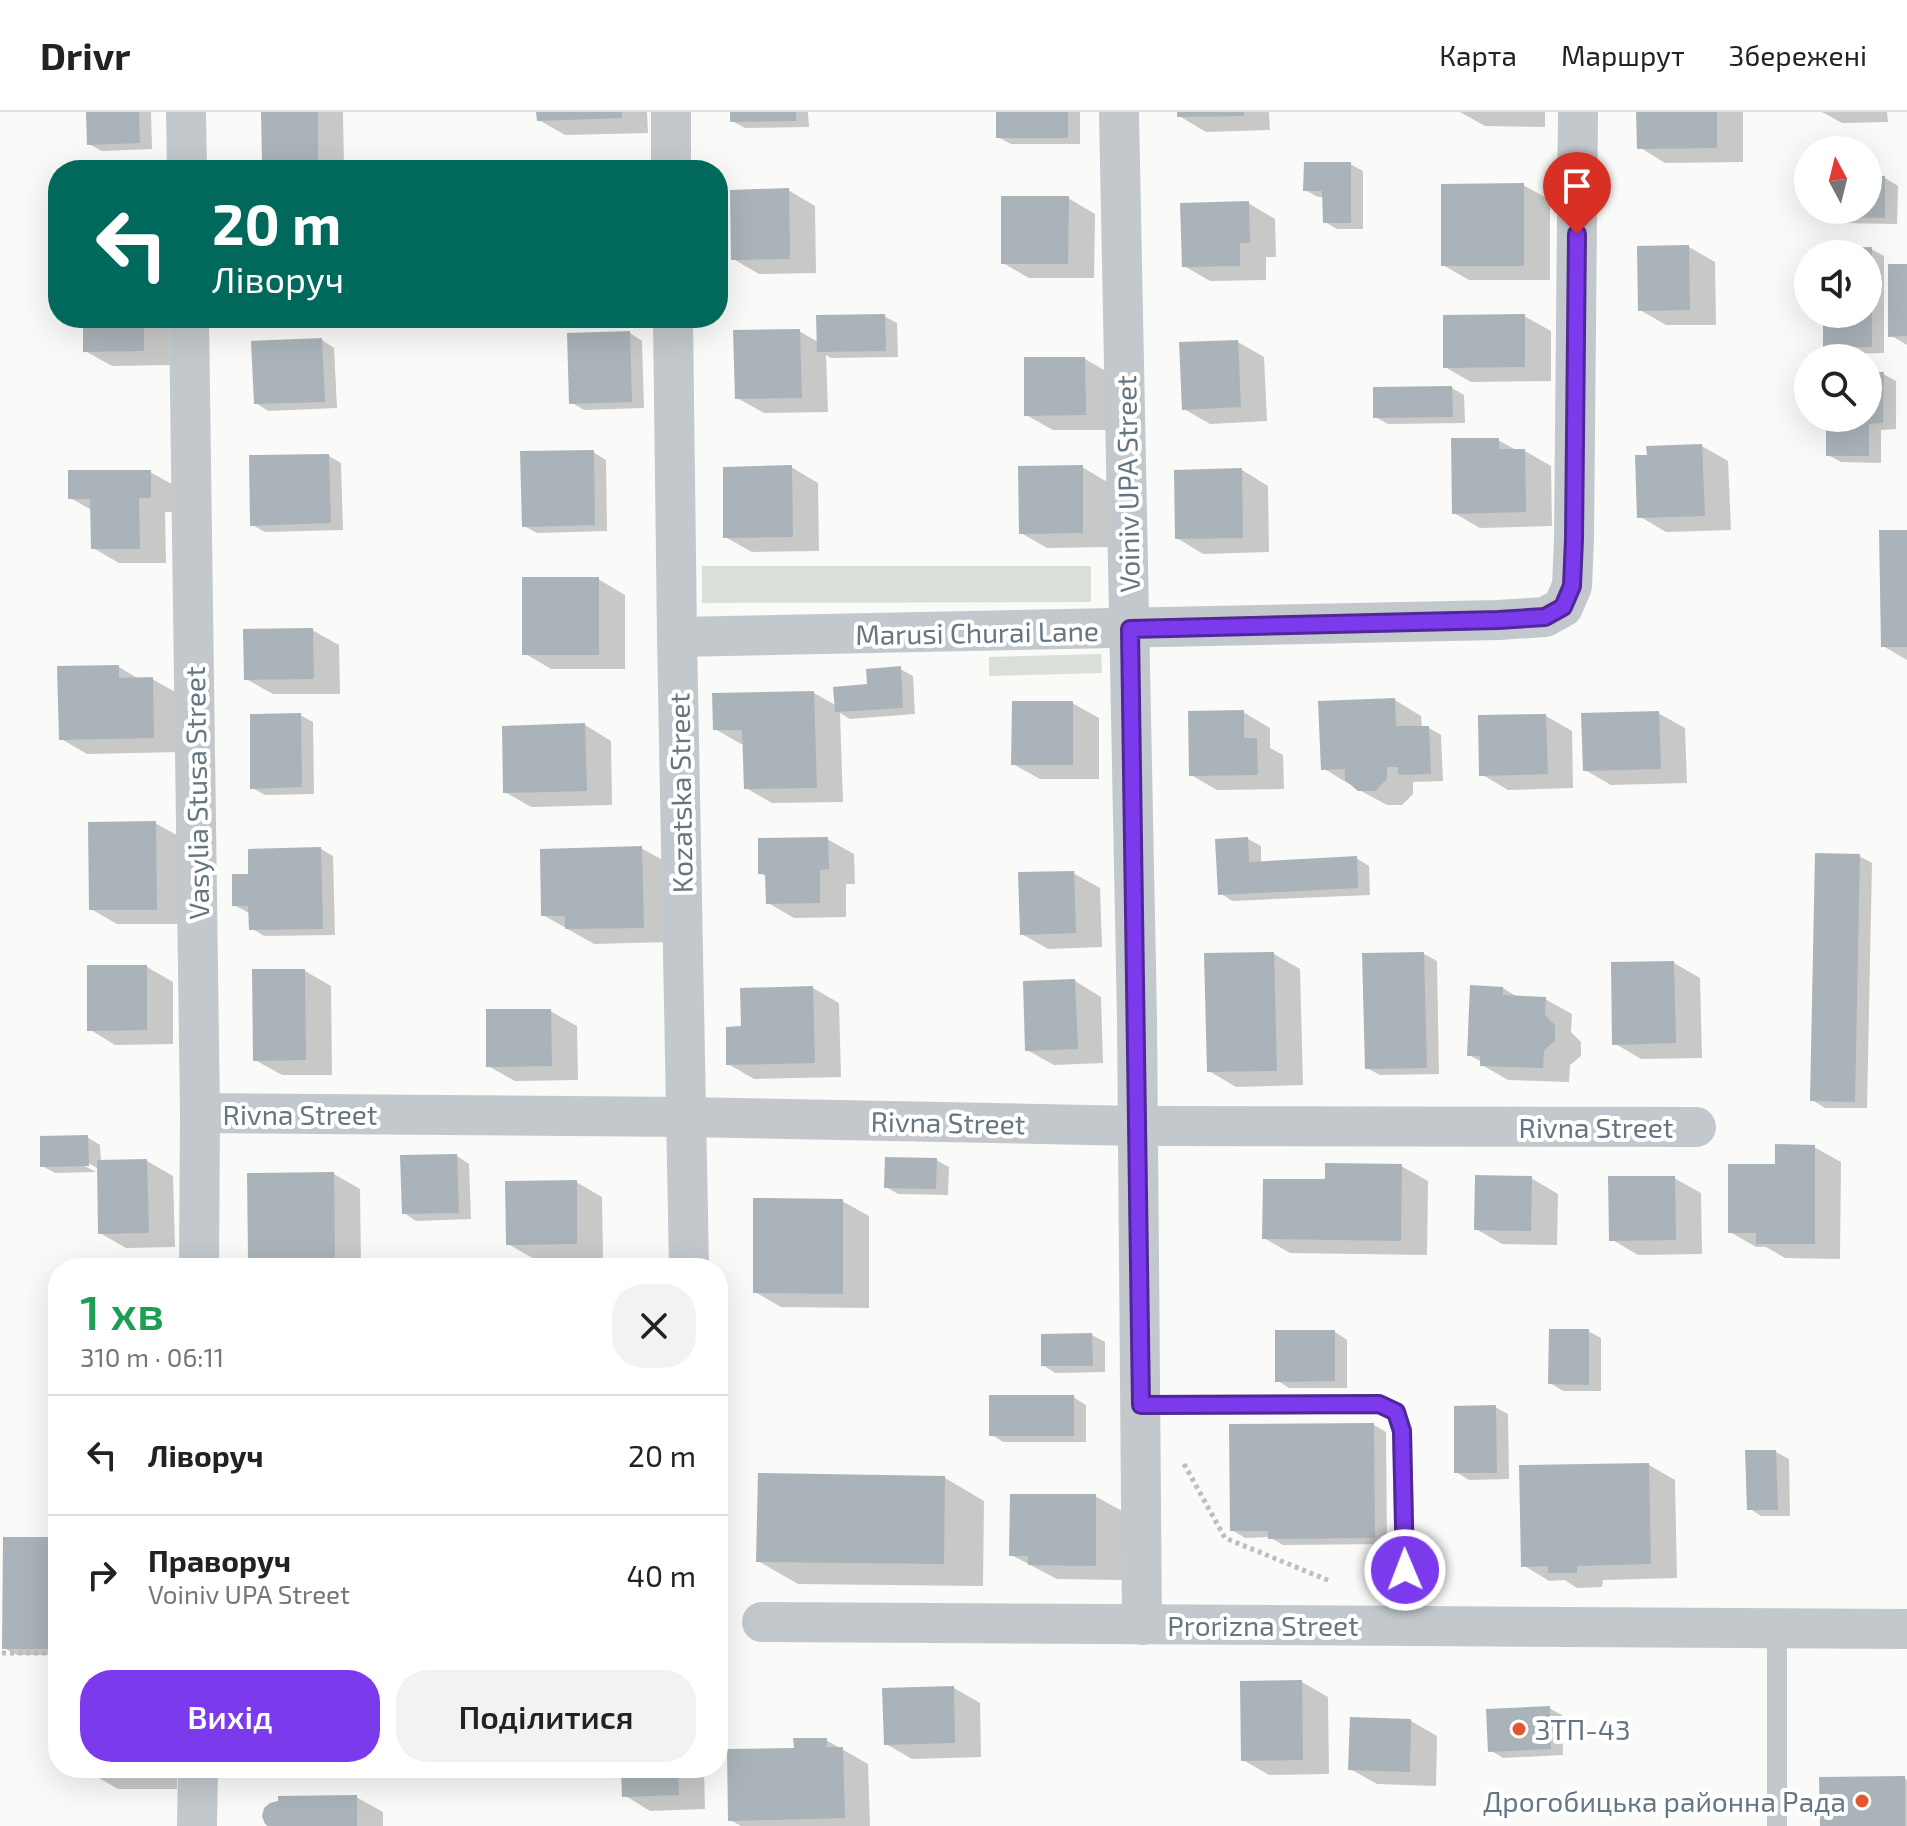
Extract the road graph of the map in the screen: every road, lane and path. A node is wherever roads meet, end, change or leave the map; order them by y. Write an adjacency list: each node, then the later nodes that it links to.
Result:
1 (186, 112): 5 (street)
2 (671, 112): 6 (street)
3 (1119, 112): 9 (street, Voiniv UPA Street)
4 (1578, 112): 9 (street, Marusi Churai Lane)
5 (187, 160)
6 (671, 160)
7 (189, 328): 11 (street, Vasylia Stusa Street)
8 (673, 328): 10 (street, Kozatska Street)
9 (1130, 629): 10 (street, Marusi Churai Lane); 13 (street, Voiniv UPA Street)
10 (677, 637): 12 (street, Kozatska Street)
11 (200, 1113): 12 (street, Rivna Street); 15 (street, Vasylia Stusa Street)
12 (687, 1117): 13 (street, Rivna Street); 16 (street, Kozatska Street)
13 (1138, 1126): 14 (street, Rivna Street); 17 (street, Voiniv UPA Street)
14 (1696, 1127)
15 (199, 1258)
16 (689, 1258)
17 (1141, 1405): 21 (street, Voiniv UPA Street); 22 (lane)
18 (1182, 1461): 19 (path)
19 (1338, 1584)
20 (762, 1622): 21 (street, Prorizna Street)
21 (1142, 1625): 22 (street, Prorizna Street)
22 (1406, 1626): 23 (street, Prorizna Street)
23 (1777, 1628): 24 (street, Prorizna Street); 29 (lane)
24 (1907, 1629)
25 (2, 1653): 26 (path)
26 (48, 1653)
27 (198, 1778): 28 (street)
28 (197, 1826)
29 (1777, 1826)

